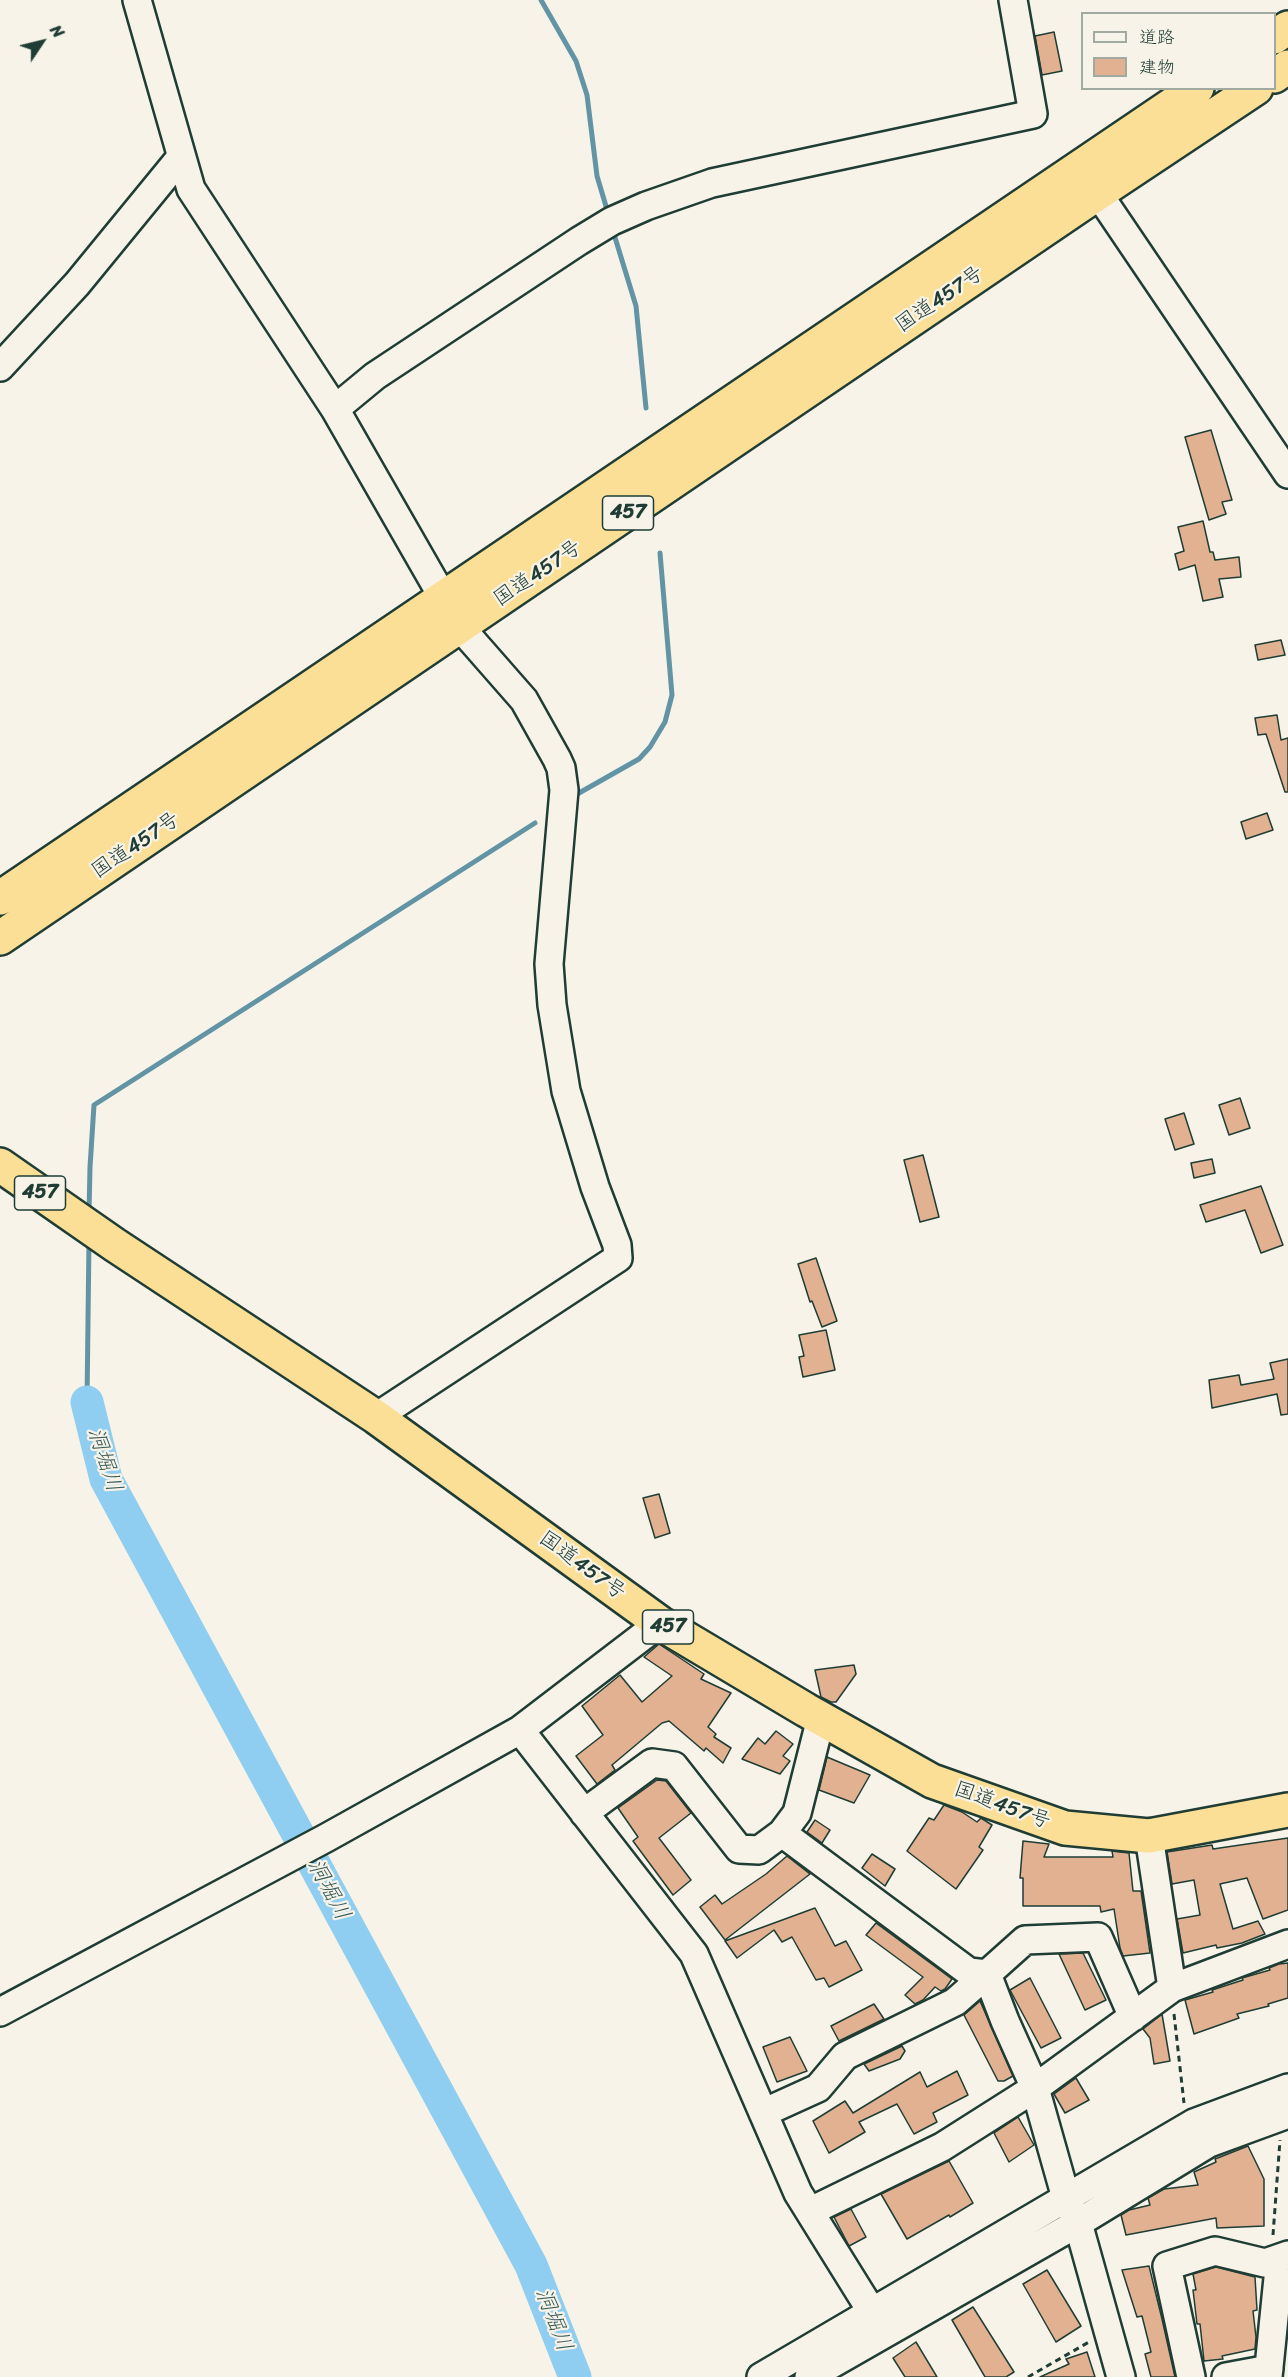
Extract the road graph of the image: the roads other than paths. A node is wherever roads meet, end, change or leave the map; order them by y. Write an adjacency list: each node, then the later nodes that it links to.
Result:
1 (137, 0): 5 (street)
2 (1013, 0): 9 (street)
3 (1194, 90): 6 (highway, 国道457号 / 457)
4 (1253, 90): 7 (highway, 国道457号 / 457)
5 (182, 157): 8 (street); 9 (street)
6 (1080, 166): 7 (street); 11 (highway, 国道457号 / 457)
7 (1098, 193): 10 (street); 12 (highway, 国道457号 / 457)
8 (0, 367)
9 (335, 409): 11 (street)
10 (1288, 474)
11 (443, 599): 12 (street); 13 (highway, 国道457号 / 457)
12 (460, 627): 14 (highway, 国道457号 / 457); 16 (street)
13 (0, 898)
14 (0, 938)
15 (0, 1165): 16 (highway, 国道457号 / 457)
16 (376, 1417): 17 (highway, 国道457号 / 457)
17 (660, 1623): 18 (highway, 国道457号 / 457); 19 (street)
18 (821, 1718): 22 (street); 23 (highway, 国道457号 / 457)
19 (520, 1730): 21 (street); 27 (street)
20 (1288, 1810): 23 (highway, 国道457号 / 457)
21 (584, 1813): 22 (street); 31 (street)
22 (782, 1833): 25 (street)
23 (1149, 1836): 26 (street)
24 (1288, 1944): 26 (street)
25 (987, 1974): 28 (street); 29 (street); 31 (street)
26 (1172, 1988): 28 (street)
27 (0, 2012)
28 (1133, 2017): 29 (street)
29 (1035, 2088): 33 (street); 34 (street)
30 (1288, 2088): 33 (street)
31 (763, 2113): 34 (street)
32 (1288, 2114): 35 (street)
33 (1066, 2198): 35 (street); 37 (street)
34 (810, 2211): 37 (street)
35 (1078, 2223): 40 (street); 41 (street)
36 (1280, 2258): 38 (street); 42 (street)
37 (872, 2312): 39 (street)
38 (1268, 2373): 43 (street)
39 (761, 2377)
40 (809, 2377)
41 (1121, 2377)
42 (1191, 2377)
43 (1226, 2377)

